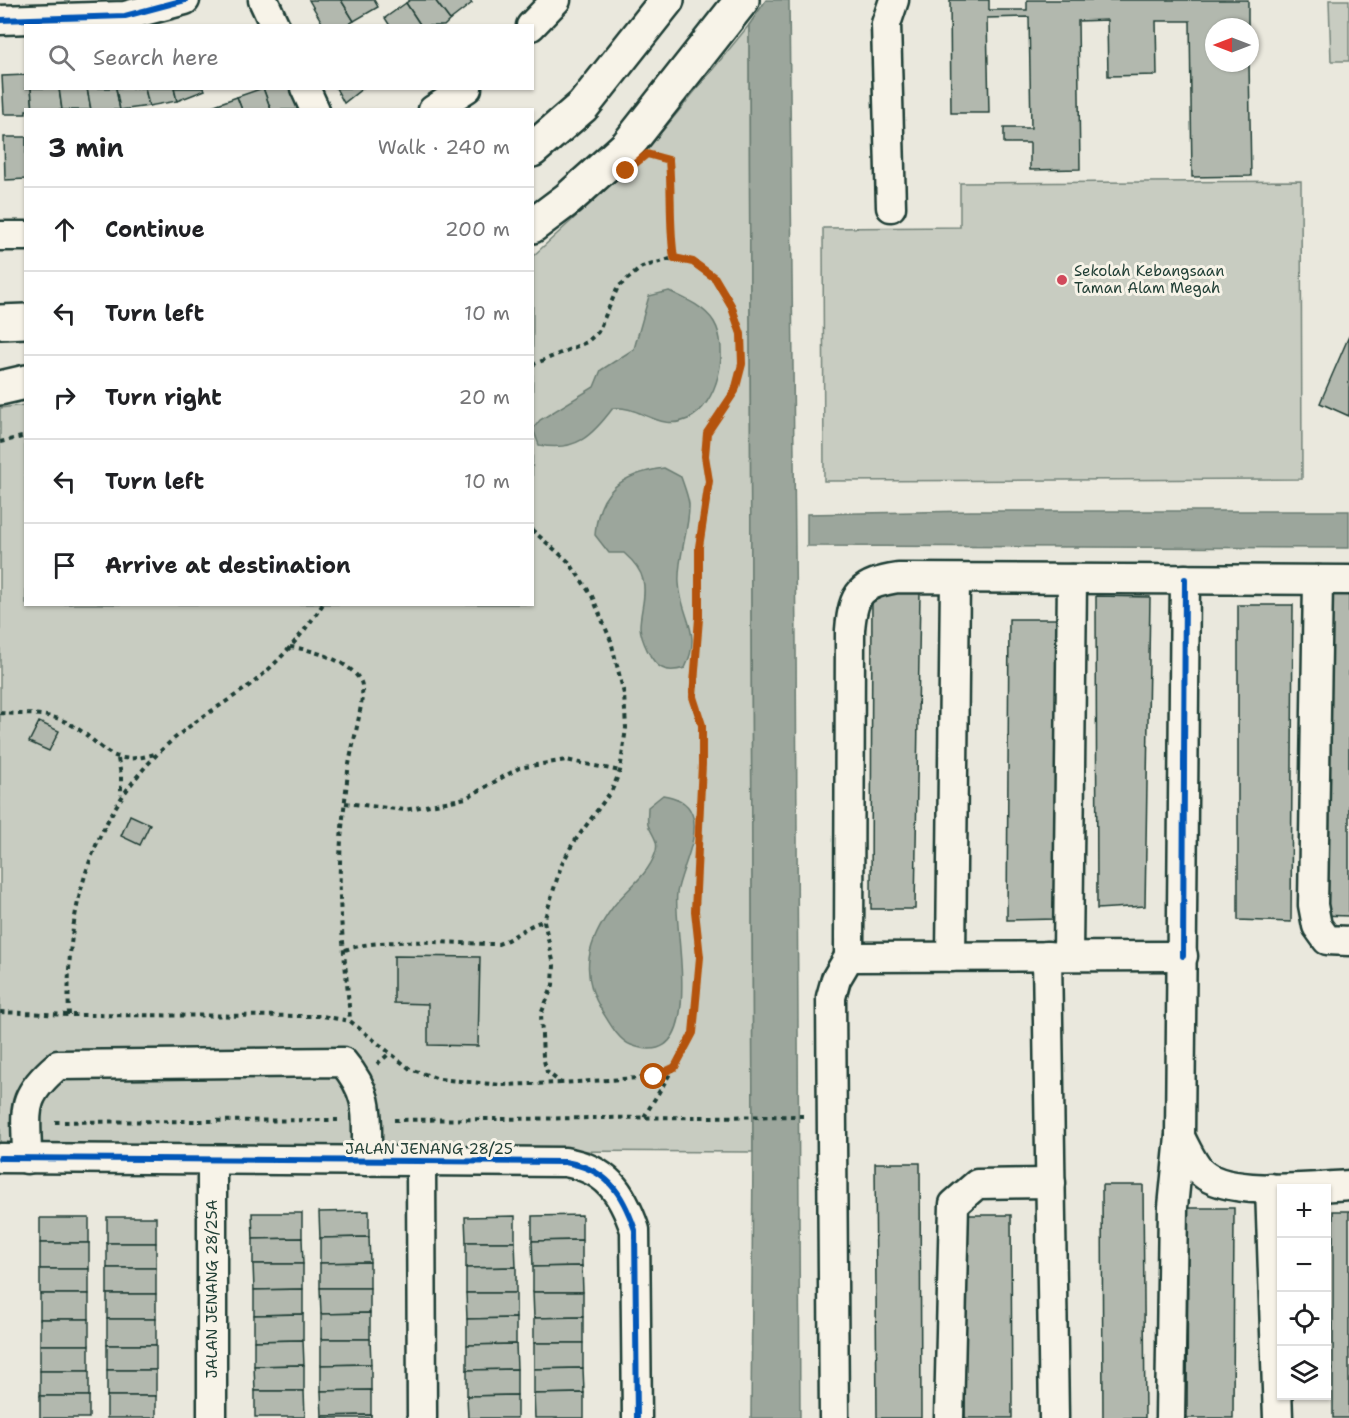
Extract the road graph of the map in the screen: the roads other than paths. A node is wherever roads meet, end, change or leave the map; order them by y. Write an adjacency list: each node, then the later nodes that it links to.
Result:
1 (185, 0): 7 (street)
2 (263, 0): 8 (street)
3 (556, 0): 9 (street)
4 (667, 0): 14 (main road)
5 (742, 0): 16 (main road)
6 (894, 0): 15 (street)
7 (0, 20)
8 (274, 24)
9 (533, 24)
10 (306, 90): 12 (street)
11 (463, 90): 13 (street)
12 (314, 108)
13 (436, 108)
14 (534, 148)
15 (891, 207)
16 (534, 224)
17 (0, 236): 18 (street)
18 (24, 236)
19 (24, 321): 20 (main road)
20 (0, 322)
21 (0, 380): 22 (main road)
22 (24, 381)
23 (24, 382): 24 (main road)
24 (0, 388)
25 (955, 579): 26 (street); 33 (street); 34 (street)
26 (1072, 579): 27 (street); 31 (street)
27 (1185, 579): 28 (street); 32 (street)
28 (1318, 580): 29 (street); 30 (street)
29 (1349, 580)
30 (1349, 941)
31 (1057, 956): 32 (street); 34 (street); 40 (street)
32 (1183, 956): 35 (street)
33 (849, 957): 34 (street); 46 (street)
34 (951, 957)
35 (1179, 1137): 42 (street); 49 (street)
36 (14, 1159): 37 (street, JALAN JENANG 28/25); 38 (street)
37 (212, 1160): 38 (street, JALAN JENANG 28/25); 43 (street, JALAN JENANG 28/25A)
38 (367, 1161): 39 (street, JALAN JENANG 28/25)
39 (421, 1161): 44 (street); 45 (street, JALAN JENANG 28/25)
40 (1051, 1183): 47 (street); 48 (street)
41 (1349, 1185): 42 (street)
42 (1270, 1188): 50 (street)
43 (212, 1418)
44 (422, 1418)
45 (637, 1418)
46 (834, 1418)
47 (949, 1418)
48 (1054, 1418)
49 (1170, 1418)
50 (1278, 1418)

